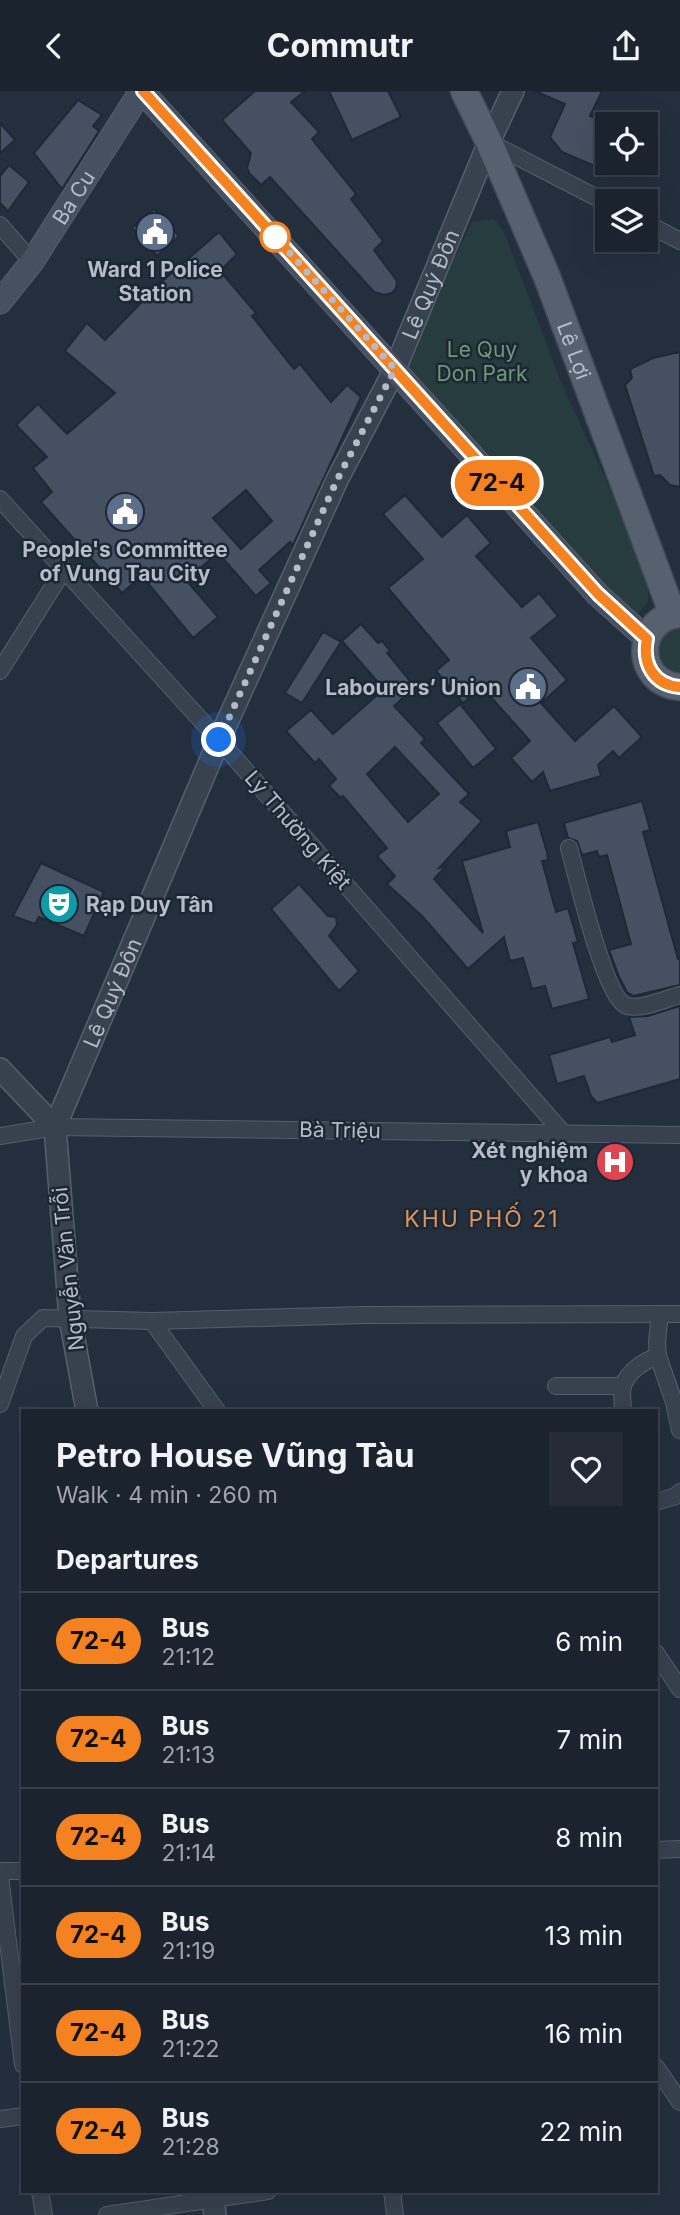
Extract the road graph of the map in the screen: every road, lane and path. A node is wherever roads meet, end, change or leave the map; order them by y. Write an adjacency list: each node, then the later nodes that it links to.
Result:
1 (142, 91): 9 (main road, Ba Cu); 11 (main road)
2 (464, 91): 4 (main road, Lê Lợi)
3 (513, 91): 4 (street, Lê Quý Đôn)
4 (489, 142): 5 (street); 11 (street, Lê Quý Đôn); 14 (main road, Lê Lợi)
5 (595, 197)
6 (0, 225): 9 (street)
7 (658, 229): 8 (street)
8 (680, 241)
9 (32, 262): 10 (main road, Ba Cu)
10 (0, 302)
11 (395, 369): 15 (main road); 18 (street, Lê Quý Đôn)
12 (0, 499): 13 (street, Lý Thường Kiệt)
13 (63, 571): 16 (street); 18 (street, Lý Thường Kiệt)
14 (676, 615): 15 (main road)
15 (647, 639): 17 (main road)
16 (0, 671)
17 (680, 687)
18 (219, 740): 22 (street, Lê Quý Đôn); 23 (street, Lý Thường Kiệt)
19 (569, 848): 20 (street)
20 (680, 995)
21 (0, 1069): 22 (street)
22 (55, 1127): 23 (street, Bà Triệu); 25 (street, Bà Triệu); 28 (street, Nguyễn Văn Trỗi)
23 (563, 1133): 24 (street, Bà Triệu)
24 (680, 1135)
25 (0, 1136)
26 (660, 1314): 27 (street); 29 (street); 30 (street)
27 (680, 1314)
28 (71, 1318): 29 (street); 33 (street); 34 (street, Nguyễn Văn Trỗi)
29 (152, 1321): 35 (street)
30 (658, 1356): 32 (street); 37 (street)
31 (556, 1386): 32 (street)
32 (623, 1386): 36 (street)
33 (0, 1404)
34 (87, 1409)
35 (216, 1409)
36 (623, 1409)
37 (680, 1430)
38 (680, 1492): 39 (street)
39 (658, 1501)
40 (658, 1656): 41 (street)
41 (680, 1689)
42 (680, 1849): 43 (street)
43 (658, 1850)
44 (21, 1871): 45 (street)
45 (0, 1874): 46 (street)
46 (21, 2049)
47 (658, 2070): 48 (street)
48 (680, 2102)
49 (21, 2116): 50 (street)
50 (0, 2119)
51 (40, 2193): 55 (street)
52 (258, 2193): 54 (street)
53 (392, 2193): 57 (street)
54 (213, 2202): 56 (street)
55 (44, 2215)
56 (107, 2215)
57 (395, 2215)

